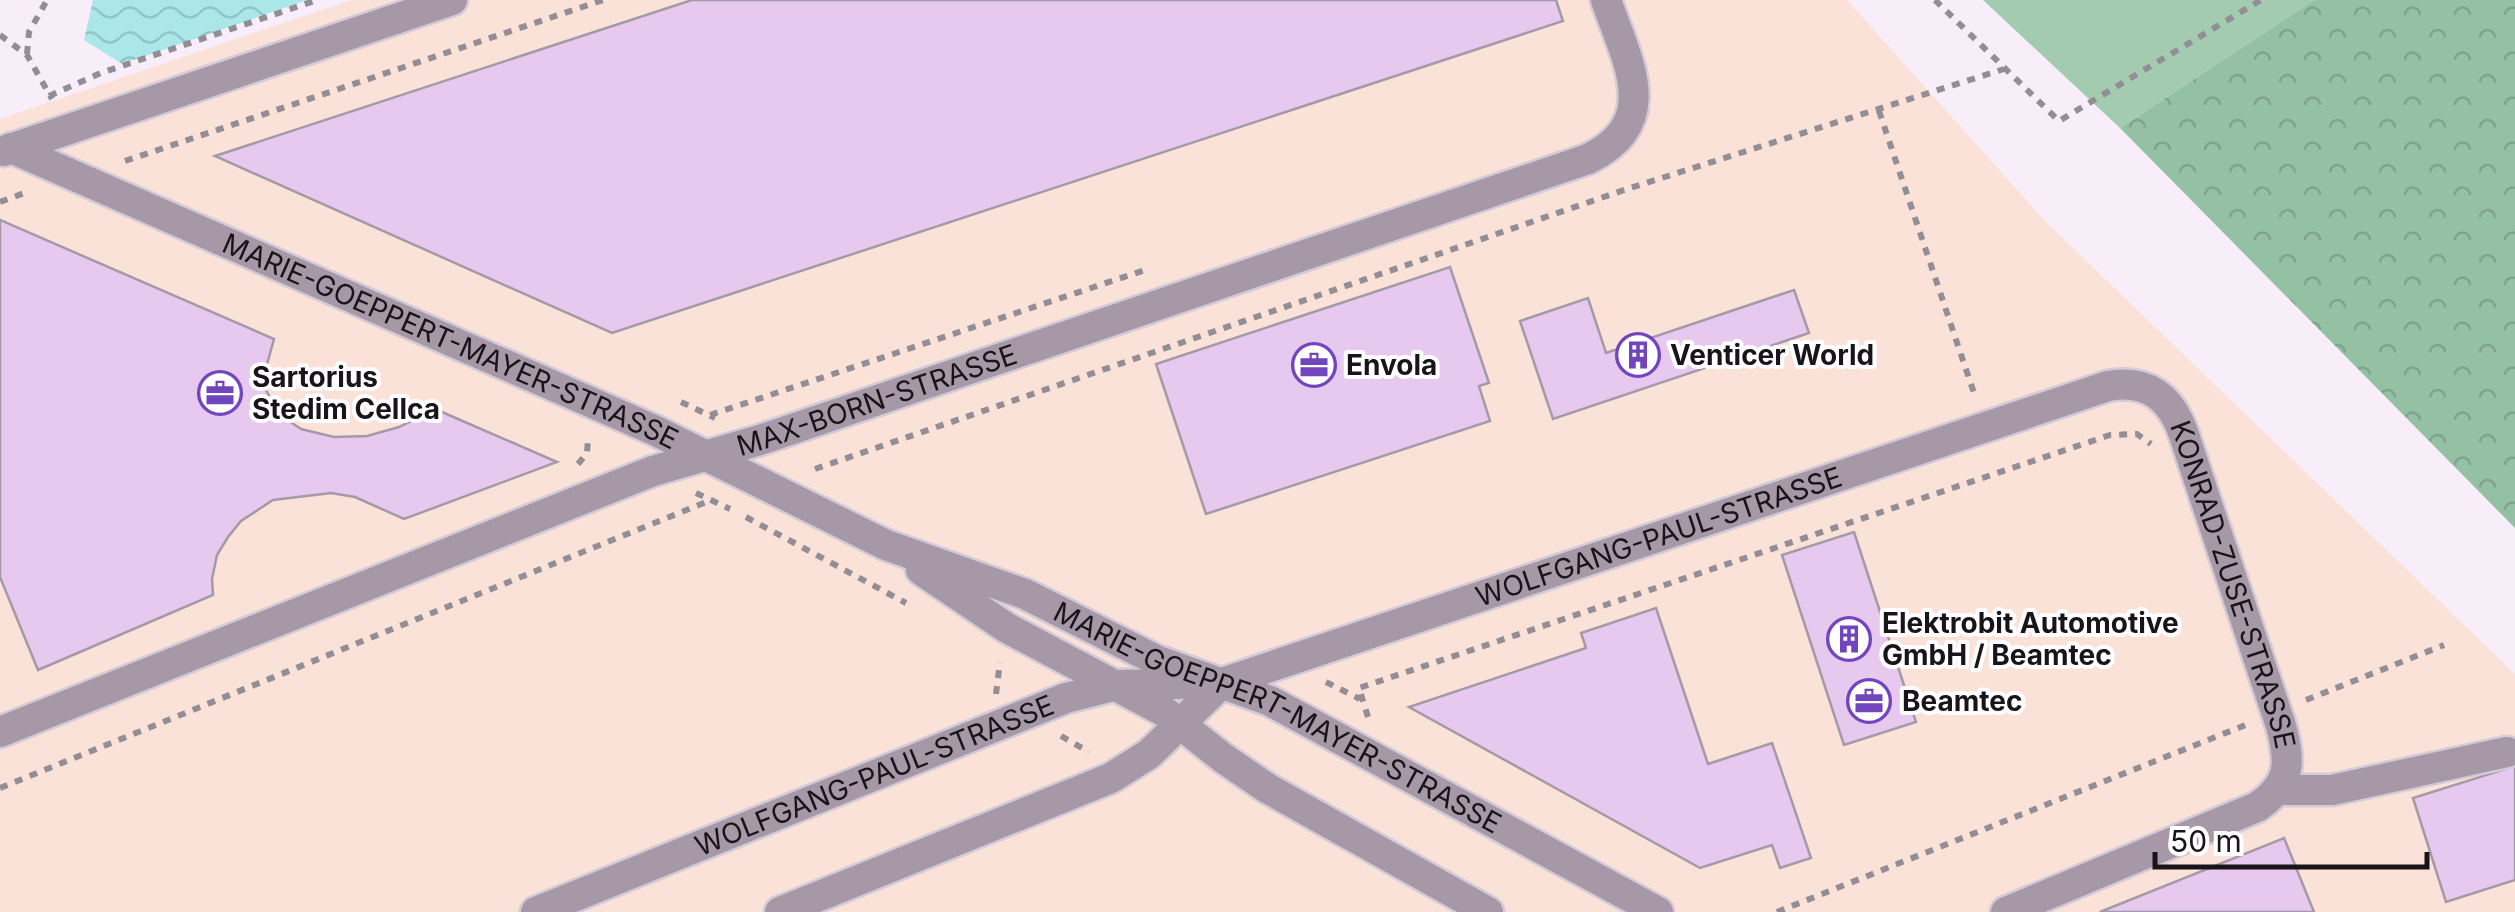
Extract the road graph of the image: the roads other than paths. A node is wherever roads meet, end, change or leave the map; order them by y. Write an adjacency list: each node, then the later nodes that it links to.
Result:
1 (452, 0): 3 (street)
2 (1606, 0): 5 (street, MAX-BORN-STRASSE)
3 (5, 150): 5 (street, MARIE-GOEPPERT-MAYER-STRASSE)
4 (2096, 390): 7 (street, WOLFGANG-PAUL-STRASSE); 12 (street, KONRAD-ZUSE-STRASSE)
5 (705, 454): 6 (street, MARIE-GOEPPERT-MAYER-STRASSE); 10 (street, MAX-BORN-STRASSE)
6 (886, 546): 7 (street, MARIE-GOEPPERT-MAYER-STRASSE); 8 (street, MARIE-GOEPPERT-MAYER-STRASSE)
7 (1222, 683): 8 (street, WOLFGANG-PAUL-STRASSE); 9 (street, WOLFGANG-PAUL-STRASSE); 16 (street, MARIE-GOEPPERT-MAYER-STRASSE)
8 (1117, 685): 9 (street, MARIE-GOEPPERT-MAYER-STRASSE); 13 (street, WOLFGANG-PAUL-STRASSE)
9 (1180, 724): 14 (street, WOLFGANG-PAUL-STRASSE); 15 (street, MARIE-GOEPPERT-MAYER-STRASSE)
10 (0, 732)
11 (2507, 752): 12 (street)
12 (2279, 790): 17 (street, KONRAD-ZUSE-STRASSE)
13 (536, 912)
14 (780, 912)
15 (1488, 912)
16 (1658, 912)
17 (2006, 912)

